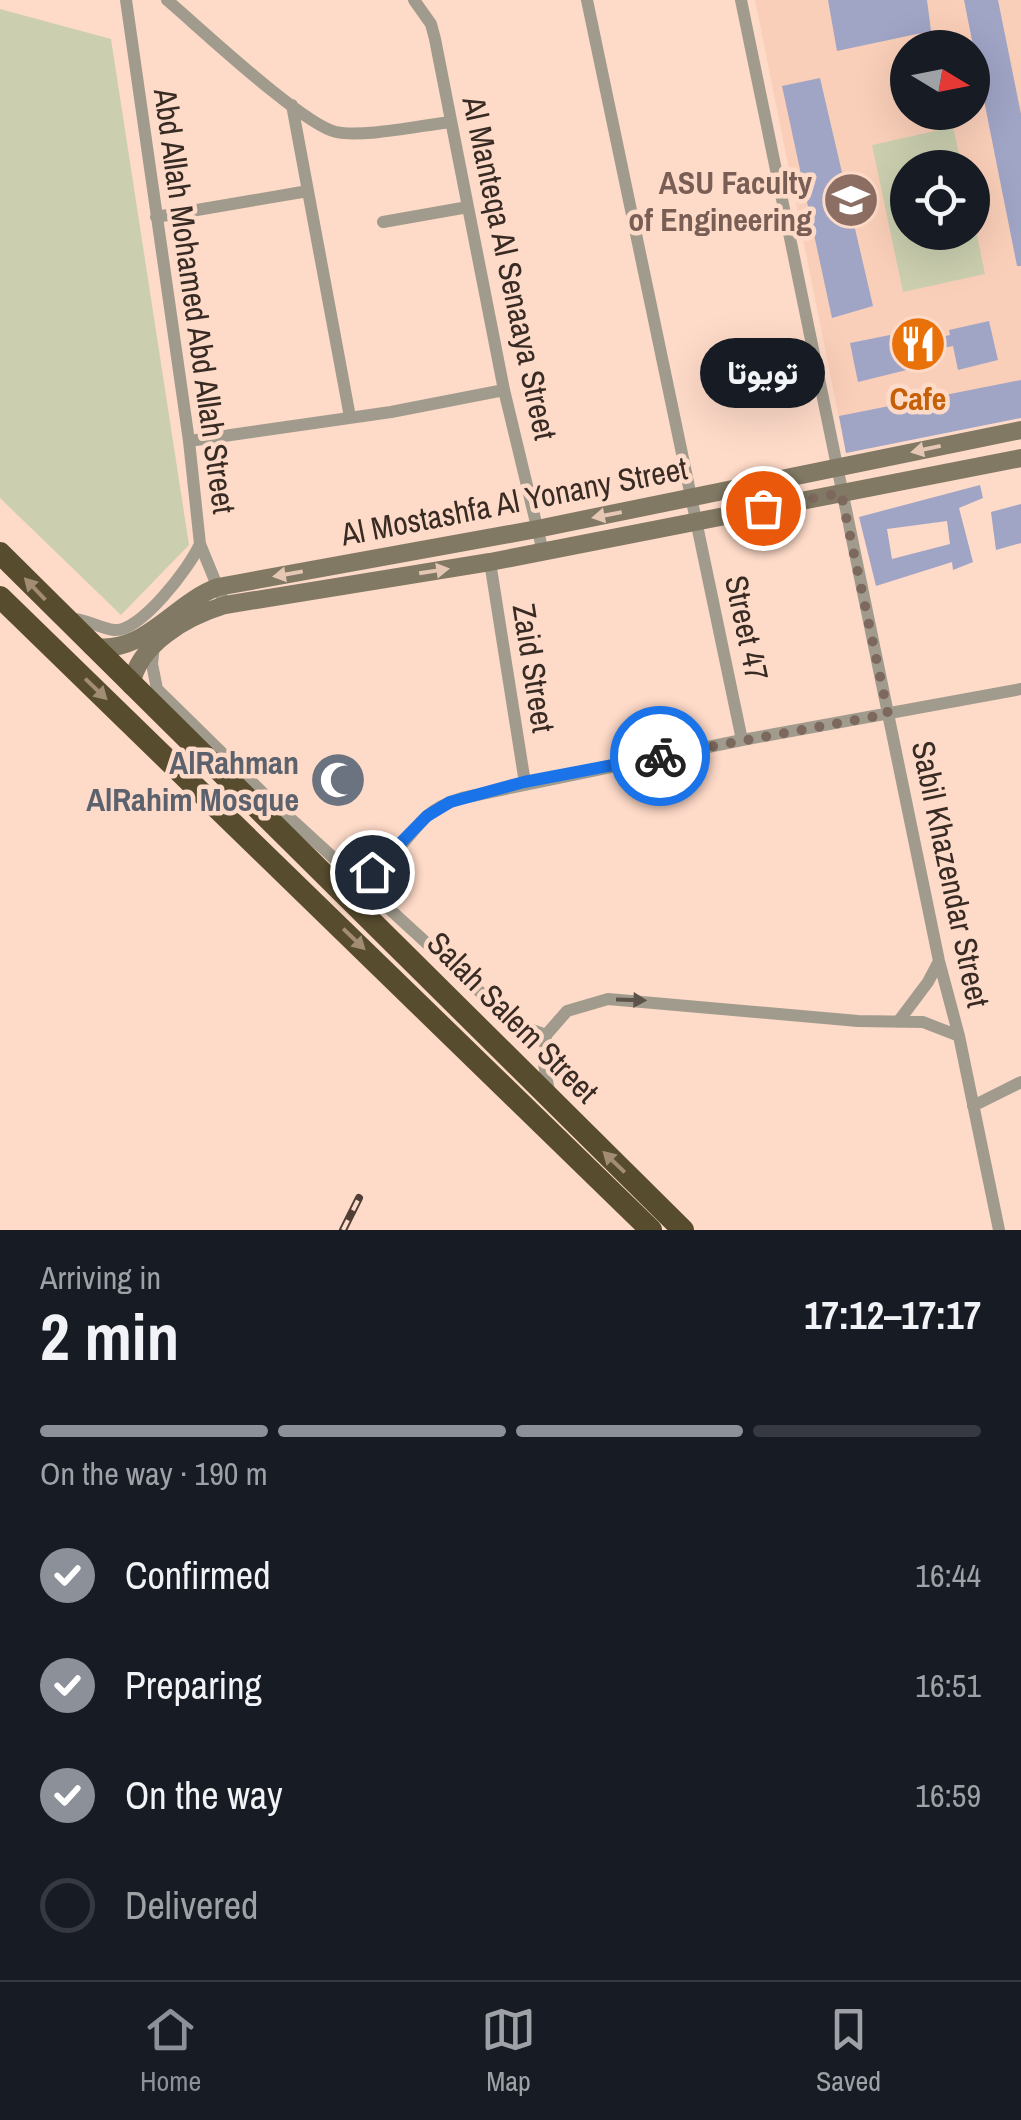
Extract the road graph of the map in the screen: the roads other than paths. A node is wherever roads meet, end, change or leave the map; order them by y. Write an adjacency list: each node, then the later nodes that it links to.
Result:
1 (126, 0): 10 (street, Abd Allah Mohamed Abd Allah Street)
2 (167, 0): 6 (street)
3 (414, 0): 7 (street, Al Manteqa Al Senaaya Street)
4 (587, 0): 19 (street, Street 47)
5 (740, 0): 17 (street, Sabil Khazendar Street)
6 (292, 104): 7 (street); 8 (street)
7 (451, 122): 9 (street, Al Manteqa Al Senaaya Street)
8 (308, 192): 10 (street); 13 (street)
9 (468, 207): 11 (street); 12 (street, Al Manteqa Al Senaaya Street)
10 (156, 217): 15 (street, Abd Allah Mohamed Abd Allah Street)
11 (382, 222)
12 (504, 390): 13 (street); 21 (street, Al Manteqa Al Senaaya Street)
13 (350, 417): 15 (street)
14 (1021, 430): 17 (street, Al Mostashfa Al Yonany Street, one-way to 17)
15 (189, 441): 22 (street, Abd Allah Mohamed Abd Allah Street)
16 (1021, 458): 18 (street, Al Mostashfa Al Yonany Street)
17 (836, 468): 18 (street, Sabil Khazendar Street); 19 (street, Al Mostashfa Al Yonany Street)
18 (841, 493): 20 (street, Al Mostashfa Al Yonany Street); 33 (street, Sabil Khazendar Street)
19 (691, 498): 20 (street, Street 47); 21 (street, Al Mostashfa Al Yonany Street, one-way to 21)
20 (696, 522): 23 (street, Al Mostashfa Al Yonany Street); 34 (street, Street 47)
21 (538, 530): 23 (street, Al Manteqa Al Senaaya Street); 26 (street, Al Mostashfa Al Yonany Street, one-way to 26)
22 (200, 544): 26 (street, Abd Allah Mohamed Abd Allah Street); 28 (street)
23 (543, 552): 25 (street, Al Mostashfa Al Yonany Street)
24 (0, 553): 28 (highway, Salah Salem Street, one-way to 24)
25 (490, 562): 26 (street, Al Mostashfa Al Yonany Street, one-way to 25); 35 (street, Zaid Street)
26 (222, 596): 29 (street, Al Mostashfa Al Yonany Street); 30 (street, Al Mostashfa Al Yonany Street)
27 (0, 597): 48 (highway, Salah Salem Street, one-way to 48)
28 (63, 618): 30 (highway, Salah Salem Street)
29 (154, 644): 31 (street, Al Mostashfa Al Yonany Street); 37 (street)
30 (91, 646): 31 (highway, Salah Salem Street)
31 (131, 686): 44 (highway, Salah Salem Street)
32 (1021, 689): 33 (street)
33 (888, 714): 34 (street); 39 (street, Sabil Khazendar Street)
34 (742, 740): 35 (street)
35 (524, 782): 36 (street)
36 (378, 868): 37 (street); 38 (street)
37 (348, 872): 38 (street)
38 (384, 903): 41 (street)
39 (939, 961): 40 (street); 43 (street, Sabil Khazendar Street)
40 (898, 1022): 42 (street, one-way to 40); 43 (street)
41 (530, 1029): 42 (street); 44 (street)
42 (546, 1035): 46 (street)
43 (959, 1036): 47 (street, Sabil Khazendar Street)
44 (493, 1044): 46 (highway, Salah Salem Street)
45 (1021, 1082): 47 (street)
46 (550, 1097): 49 (highway, Salah Salem Street, one-way to 46)
47 (974, 1106): 50 (street, Sabil Khazendar Street)
48 (651, 1230)
49 (684, 1230)
50 (999, 1230)

